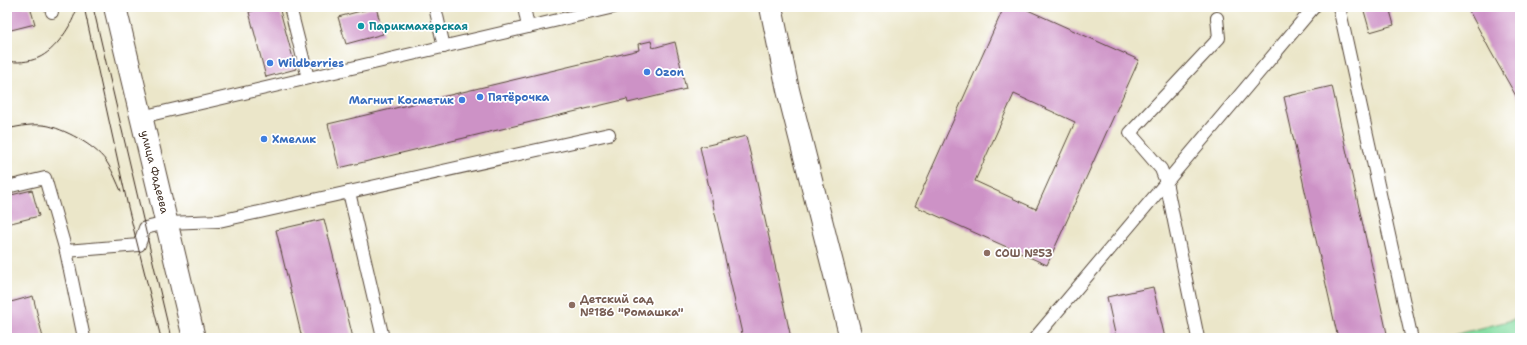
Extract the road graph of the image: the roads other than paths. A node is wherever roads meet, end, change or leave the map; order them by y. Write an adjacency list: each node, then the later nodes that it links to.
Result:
1 (115, 7): 13 (street, улица Фадеева)
2 (290, 7): 12 (lane)
3 (435, 7): 11 (lane)
4 (524, 7): 10 (lane)
5 (614, 7): 10 (lane)
6 (771, 7): 24 (street)
7 (1314, 7): 15 (lane)
8 (1339, 7): 20 (lane)
9 (1217, 18): 15 (lane)
10 (528, 27): 11 (lane)
11 (444, 47): 12 (lane)
12 (308, 78): 13 (lane)
13 (141, 117): 18 (street, улица Фадеева)
14 (609, 134): 17 (lane)
15 (1166, 182): 25 (lane); 26 (lane)
16 (7, 187): 19 (lane)
17 (349, 192): 18 (lane); 23 (lane)
18 (167, 223): 19 (lane); 22 (street, улица Фадеева)
19 (66, 251): 21 (lane)
20 (1411, 335)
21 (84, 338)
22 (194, 338)
23 (383, 338)
24 (852, 338)
25 (1035, 338)
26 (1198, 338)

